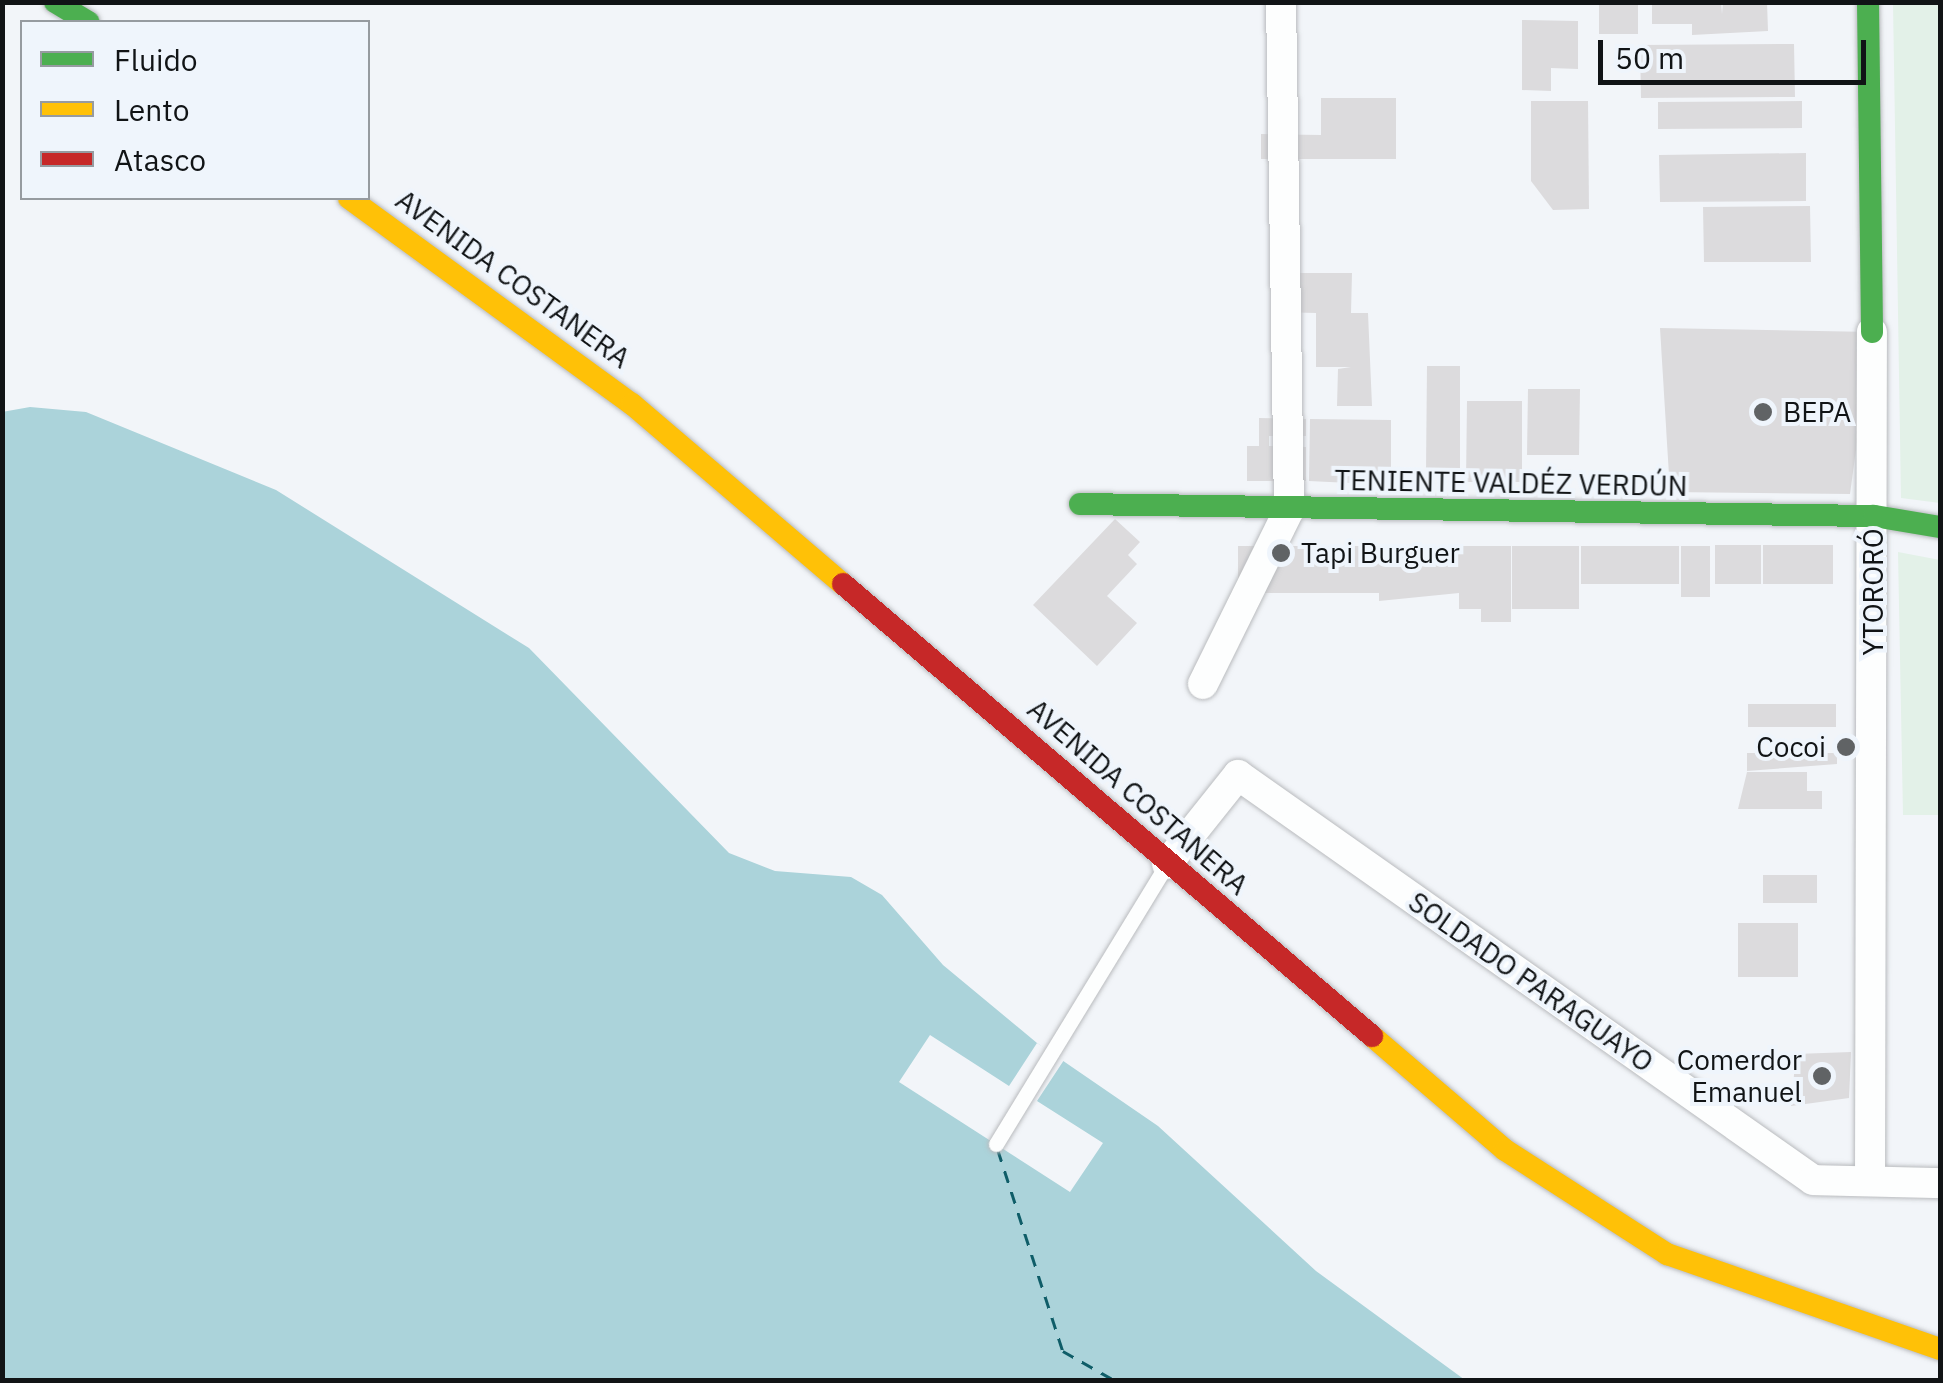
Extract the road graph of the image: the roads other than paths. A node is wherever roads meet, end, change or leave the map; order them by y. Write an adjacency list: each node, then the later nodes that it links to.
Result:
1 (55, 2): 4 (street)
2 (1281, 2): 8 (street)
3 (1868, 2): 6 (street, YTORORÓ)
4 (85, 20)
5 (353, 200): 12 (street, AVENIDA COSTANERA)
6 (1872, 332): 9 (street, YTORORÓ)
7 (1080, 504): 8 (street, TENIENTE VALDÉZ VERDÚN)
8 (1289, 510): 9 (street, TENIENTE VALDÉZ VERDÚN); 11 (street)
9 (1874, 516): 10 (street, TENIENTE VALDÉZ VERDÚN); 14 (street, YTORORÓ)
10 (1940, 527)
11 (1203, 684)
12 (1167, 864): 13 (lane); 14 (street, SOLDADO PARAGUAYO); 16 (street, AVENIDA COSTANERA)
13 (996, 1144)
14 (1870, 1181): 15 (street, SOLDADO PARAGUAYO)
15 (1940, 1183)
16 (1940, 1348)

